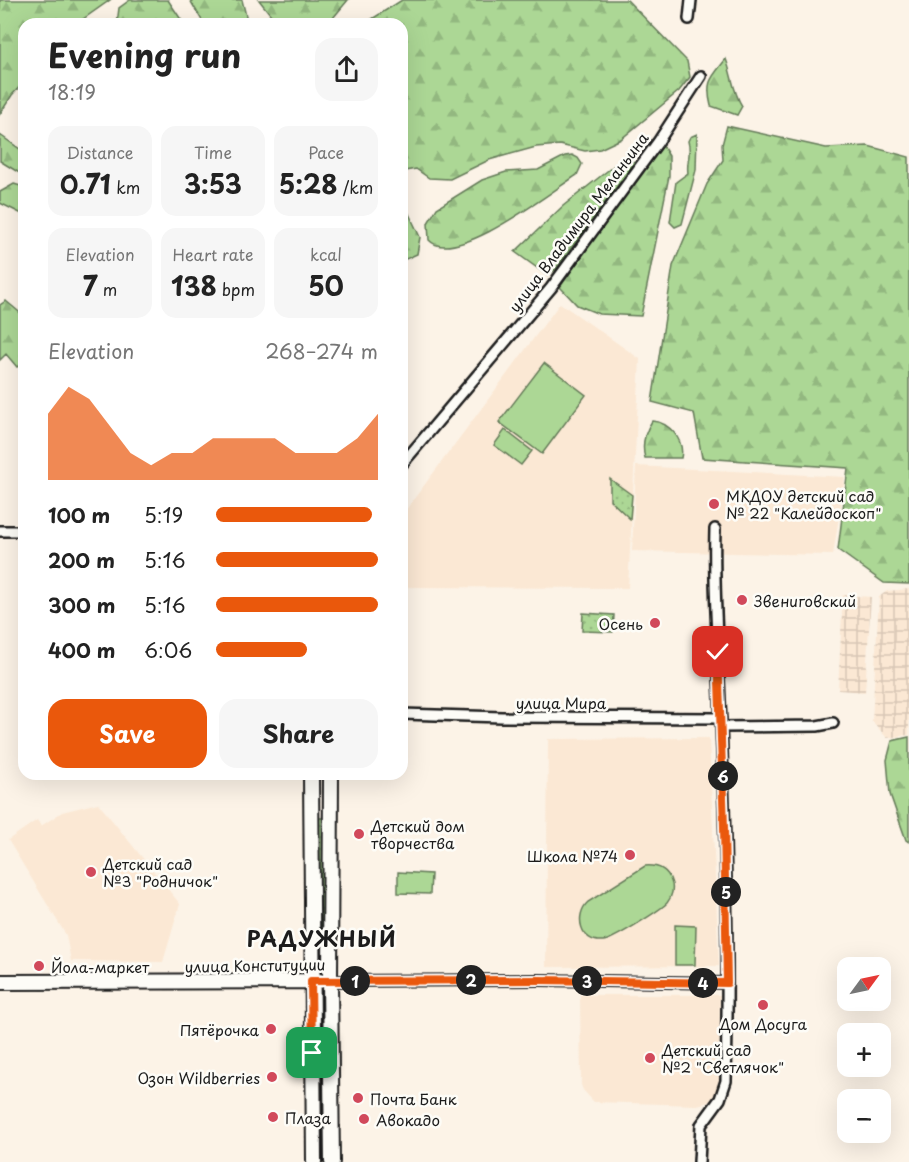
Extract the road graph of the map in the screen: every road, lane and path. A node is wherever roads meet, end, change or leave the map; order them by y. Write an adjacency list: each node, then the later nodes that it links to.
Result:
1 (691, 0): 2 (street)
2 (689, 19)
3 (701, 76): 4 (street, улица Владимира Меланьина)
4 (408, 457)
5 (715, 529): 9 (street)
6 (0, 531): 7 (street)
7 (18, 531)
8 (408, 714): 9 (street, улица Мира)
9 (721, 722): 10 (street, улица Мира); 16 (street)
10 (833, 723)
11 (311, 780): 13 (street)
12 (331, 780): 14 (street)
13 (311, 981): 14 (street, улица Конституции); 15 (street, улица Конституции); 17 (street)
14 (330, 981): 16 (street, улица Конституции); 18 (street)
15 (0, 982)
16 (727, 983): 19 (street)
17 (314, 1162)
18 (332, 1162)
19 (699, 1162)

